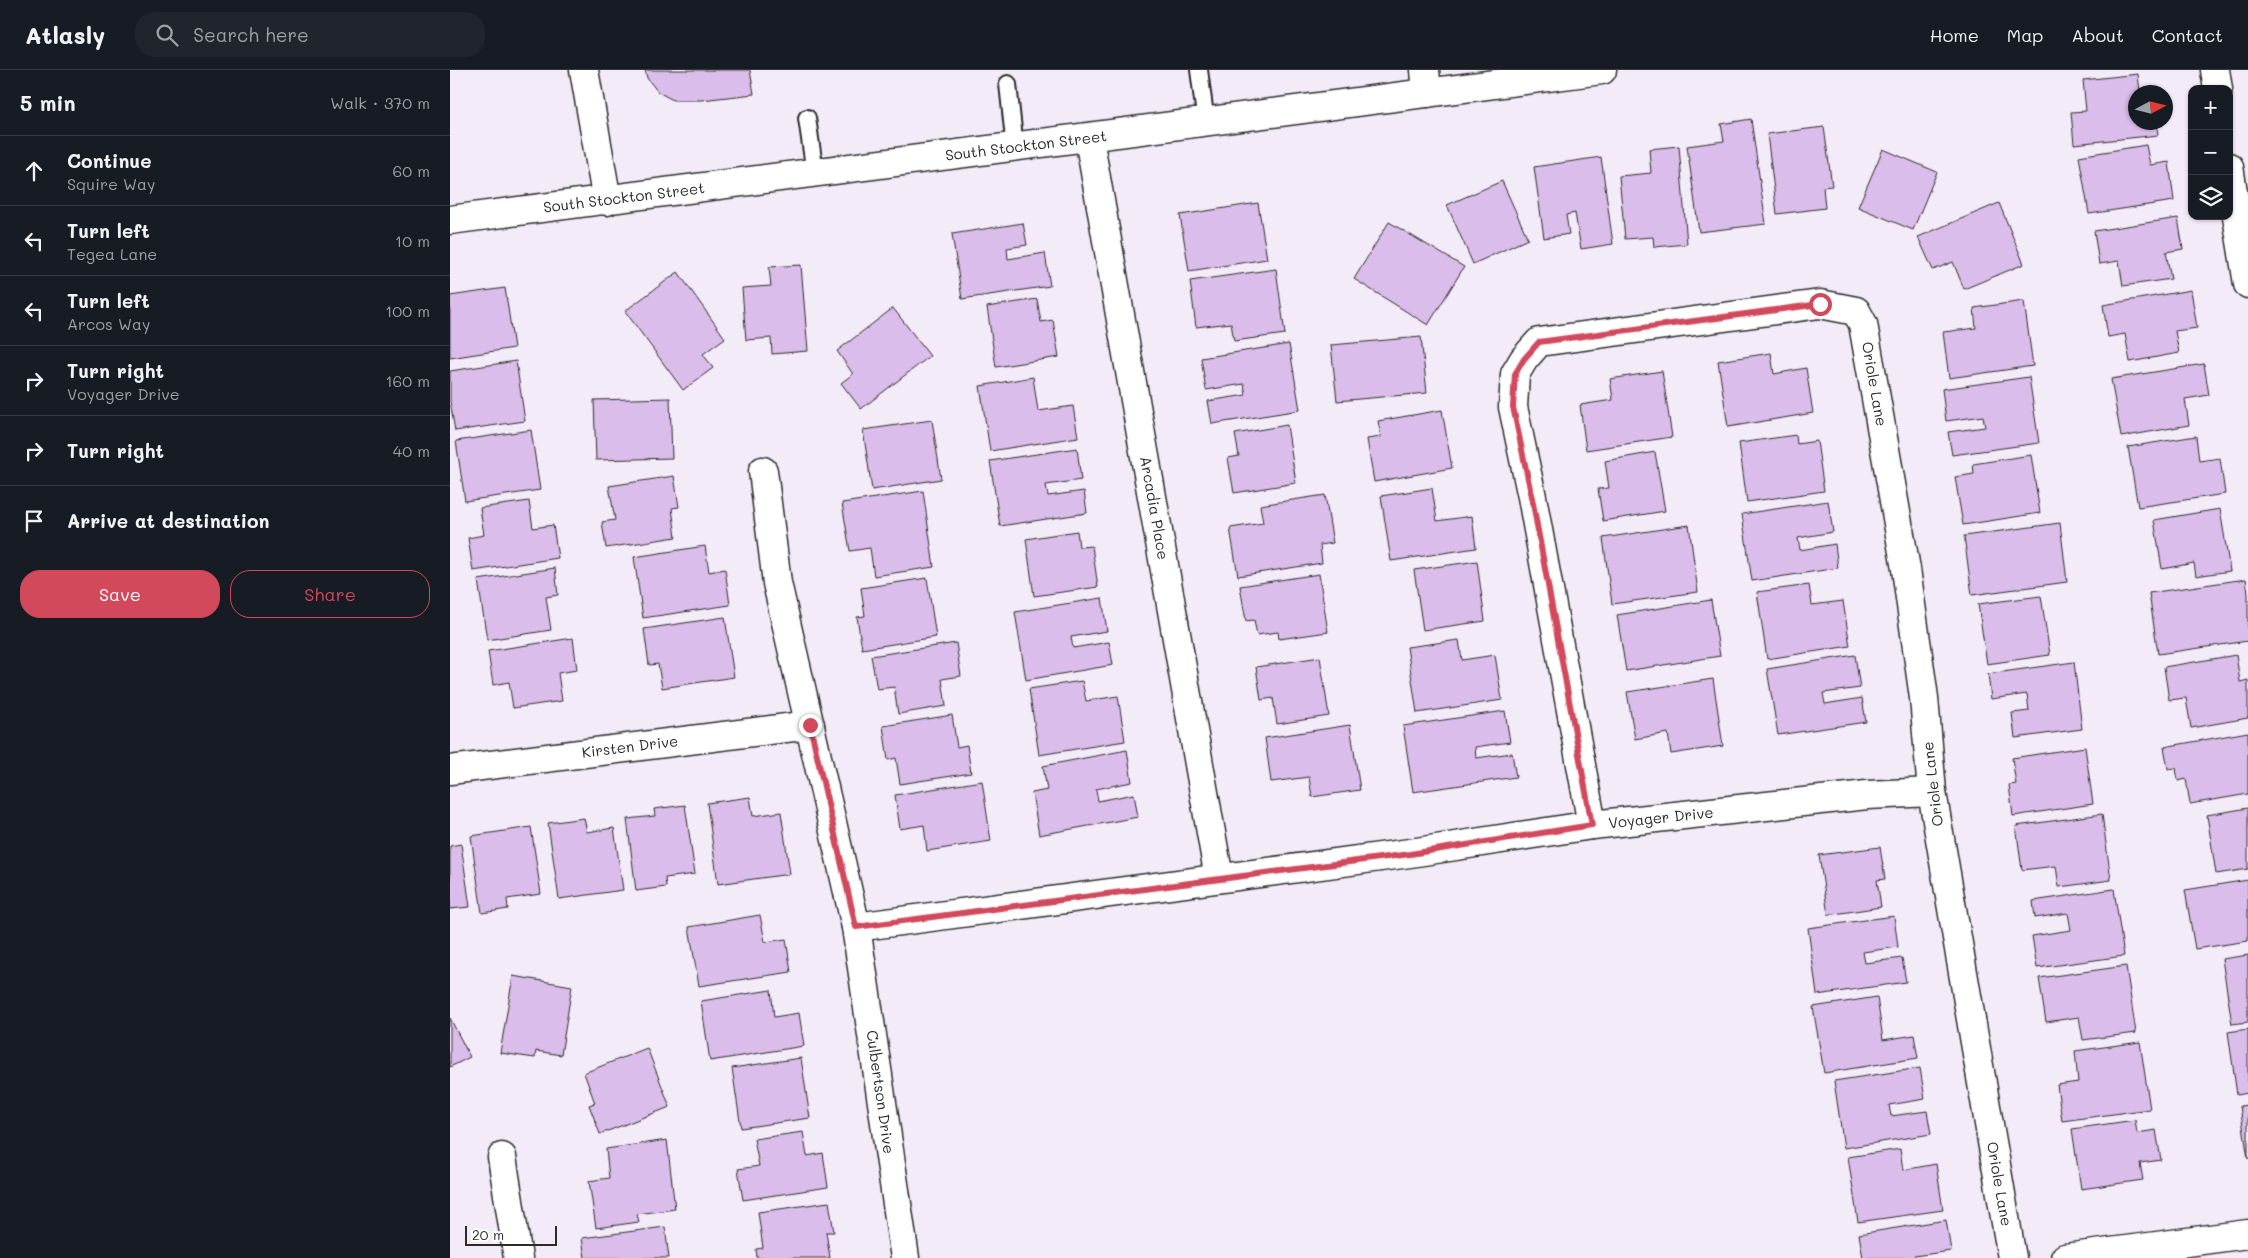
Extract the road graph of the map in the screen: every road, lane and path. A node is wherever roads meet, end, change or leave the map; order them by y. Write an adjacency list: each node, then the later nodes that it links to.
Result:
1 (584, 70): 14 (street)
2 (1199, 70): 9 (lane)
3 (1602, 70): 5 (street, South Stockton Street)
4 (2215, 70): 7 (street)
5 (1426, 82): 9 (street, South Stockton Street)
6 (1008, 84): 11 (lane)
7 (2217, 85)
8 (807, 118): 12 (lane)
9 (1206, 123): 10 (street, South Stockton Street)
10 (1089, 138): 11 (street, South Stockton Street); 23 (street, Arcadia Place)
11 (1015, 148): 12 (street, South Stockton Street)
12 (815, 173): 14 (street, South Stockton Street)
13 (2231, 175): 16 (street)
14 (607, 201): 15 (street, South Stockton Street)
15 (450, 220)
16 (2244, 236): 17 (street)
17 (2248, 284)
18 (763, 471): 19 (street, Culbertson Drive)
19 (810, 725): 20 (street, Kirsten Drive); 24 (street, Culbertson Drive)
20 (450, 770)
21 (1932, 792): 22 (street, Voyager Drive); 22 (street, Oriole Lane); 29 (street, Oriole Lane)
22 (1592, 825): 23 (street, Voyager Drive)
23 (1219, 878): 24 (street, Voyager Drive)
24 (856, 927): 28 (street, Culbertson Drive)
25 (502, 1157): 27 (street)
26 (2248, 1234): 30 (street)
27 (518, 1258)
28 (904, 1258)
29 (2012, 1258)
30 (2065, 1258)

